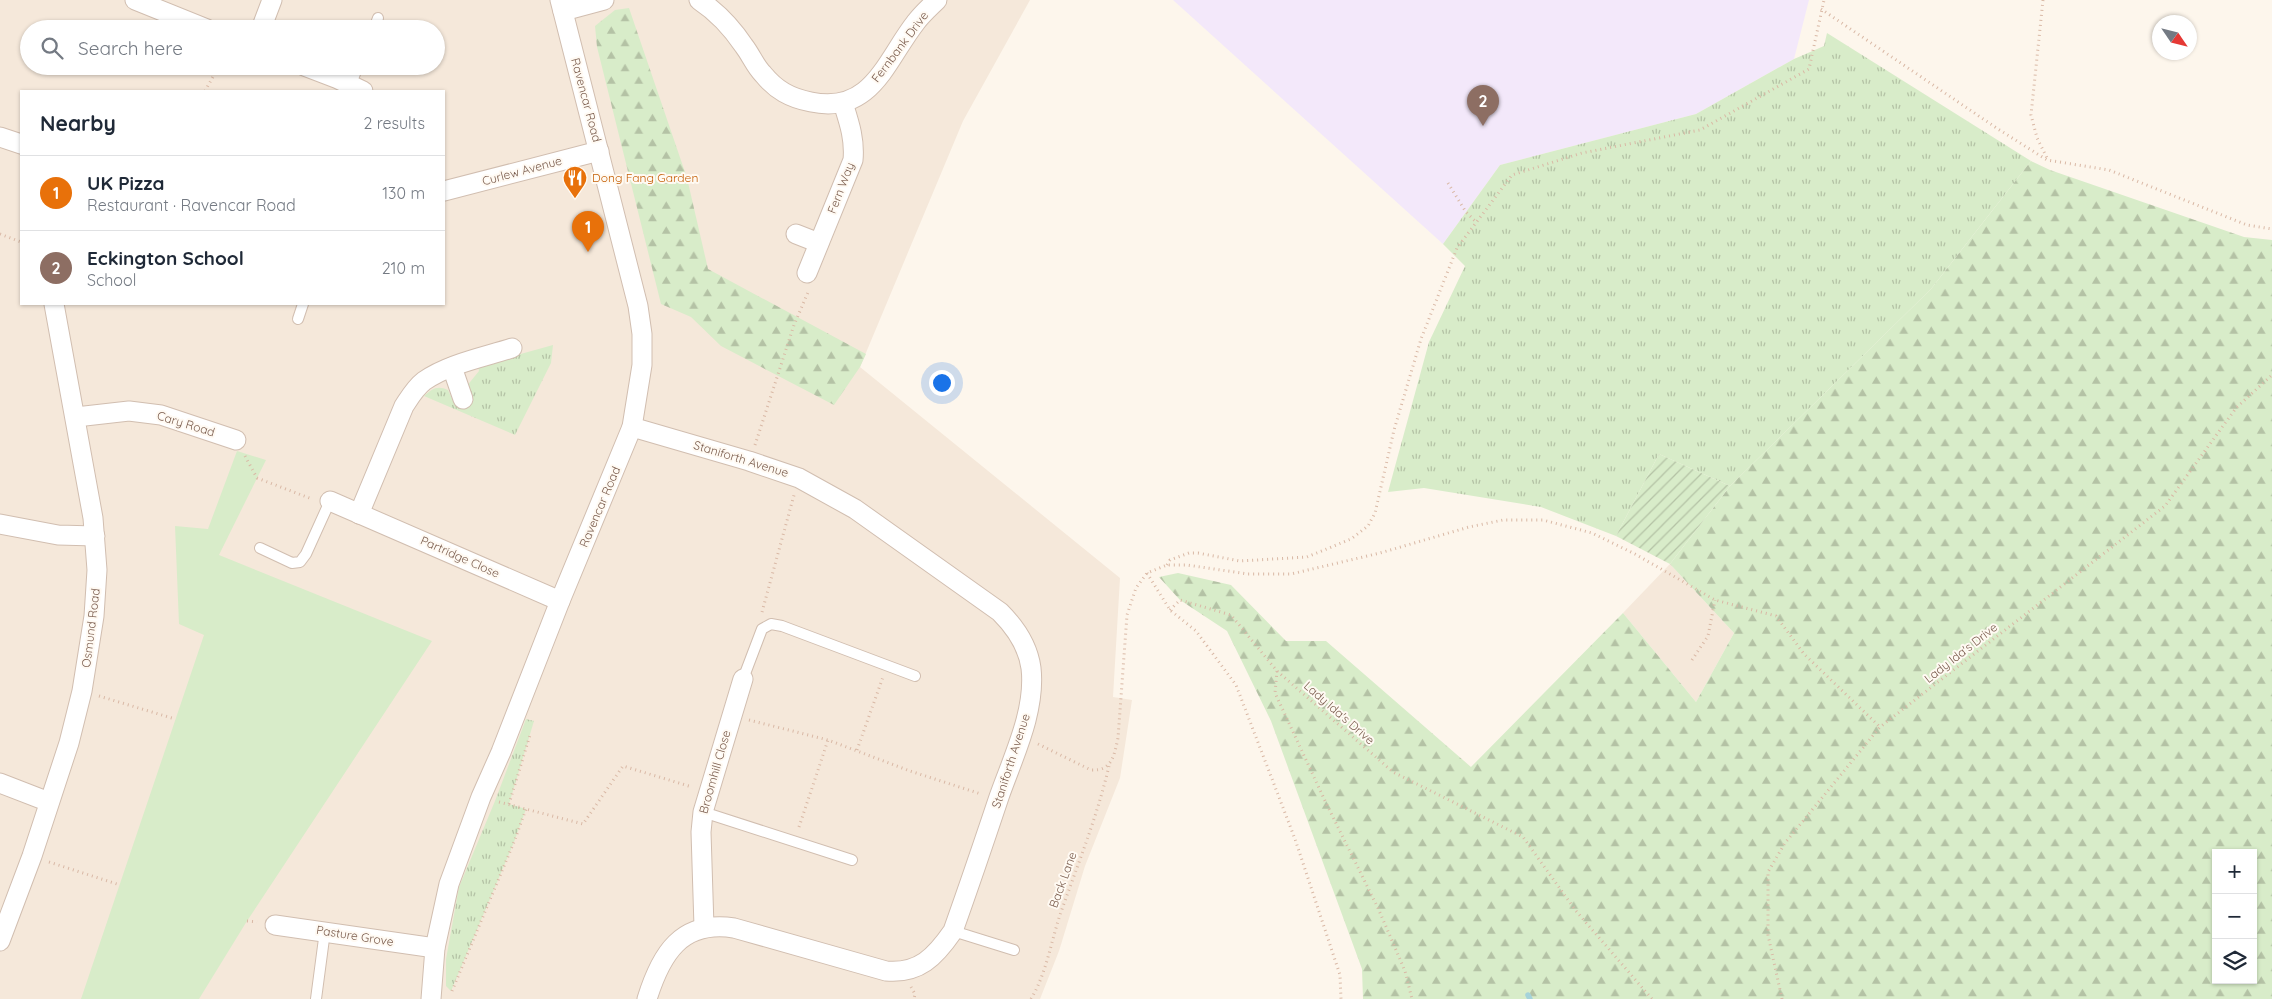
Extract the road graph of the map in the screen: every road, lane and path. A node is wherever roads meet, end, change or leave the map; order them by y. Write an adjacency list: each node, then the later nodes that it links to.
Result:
1 (135, 0): 10 (street)
2 (272, 0): 11 (street)
3 (604, 0): 8 (street)
4 (699, 0): 17 (street, Fernbank Drive)
5 (937, 0): 17 (street, Fernbank Drive)
6 (1824, 0): 9 (path)
7 (2043, 0): 21 (path)
8 (562, 6): 20 (street, Ravencar Road)
9 (1821, 9): 21 (path); 24 (path)
10 (185, 20)
11 (264, 20)
12 (214, 75): 16 (path)
13 (325, 75): 15 (street)
14 (358, 75): 15 (lane)
15 (357, 89)
16 (206, 90)
17 (843, 103): 29 (street, Fern Way)
18 (0, 137): 19 (street)
19 (20, 144)
20 (599, 150): 23 (street, Curlew Avenue); 39 (street, Ravencar Road)
21 (2047, 160): 25 (path)
22 (1448, 183): 24 (path)
23 (445, 192)
24 (1477, 223): 48 (path)
25 (2272, 229)
26 (0, 234): 28 (path)
27 (796, 234): 29 (street)
28 (20, 242)
29 (819, 243): 30 (street, Fern Way)
30 (807, 273): 41 (path)
31 (54, 305): 38 (street, Osmund Road)
32 (303, 305): 33 (lane)
33 (298, 319)
34 (512, 348): 35 (street)
35 (452, 368): 37 (street); 44 (street)
36 (2272, 375): 62 (path, Lady Ida's Drive)
37 (463, 399)
38 (76, 418): 40 (street, Cary Road); 46 (street, Osmund Road)
39 (632, 427): 41 (street, Staniforth Avenue); 51 (street, Ravencar Road)
40 (236, 440): 43 (path)
41 (749, 460): 42 (street, Staniforth Avenue)
42 (799, 478): 53 (path); 63 (street, Staniforth Avenue)
43 (330, 501): 44 (street, Partridge Close); 47 (lane)
44 (359, 514): 51 (street, Partridge Close)
45 (0, 524): 46 (street)
46 (94, 536): 59 (street, Osmund Road)
47 (260, 548)
48 (1167, 565): 49 (path); 50 (path)
49 (1147, 573): 52 (path); 66 (path, Back Lane)
50 (1715, 600): 54 (path); 62 (path)
51 (560, 601): 69 (street, Ravencar Road)
52 (1170, 610): 56 (path, Lady Ida's Drive); 89 (path)
53 (762, 629): 55 (lane); 58 (lane)
54 (1692, 660)
55 (887, 665): 57 (lane); 65 (path)
56 (1277, 670): 90 (path); 91 (path, Lady Ida's Drive)
57 (915, 676)
58 (743, 679): 60 (street, Broomhill Close)
59 (82, 691): 61 (path); 71 (street, Osmund Road)
60 (732, 715): 64 (path); 68 (street, Broomhill Close)
61 (174, 720)
62 (1880, 727): 92 (path, Lady Ida's Drive)
63 (1020, 736): 66 (path); 70 (street, Staniforth Avenue)
64 (828, 740): 65 (path); 74 (path)
65 (857, 750): 70 (path)
66 (1109, 766): 88 (path, Back Lane)
67 (0, 783): 71 (street)
68 (707, 792): 72 (path); 73 (street, Broomhill Close)
69 (481, 797): 72 (path); 83 (street, Ravencar Road)
70 (998, 799): 81 (street, Staniforth Avenue)
71 (50, 802): 75 (street, Osmund Road)
72 (526, 809): 85 (path)
73 (703, 812): 74 (lane); 79 (street, Broomhill Close)
74 (794, 841): 76 (lane)
75 (32, 856): 77 (path); 82 (street, Osmund Road)
76 (852, 860)
77 (120, 885)
78 (275, 925): 80 (street, Pasture Grove)
79 (704, 927): 81 (street, Staniforth Avenue); 87 (street, Staniforth Avenue)
80 (325, 931): 83 (street, Pasture Grove); 86 (lane)
81 (953, 931): 84 (lane)
82 (0, 941)
83 (435, 948): 85 (street, Ravencar Road)
84 (1014, 950)
85 (439, 997)
86 (316, 999)
87 (647, 999)
88 (1031, 999)
89 (1341, 999)
90 (1412, 999)
91 (1652, 999)
92 (1782, 999)

